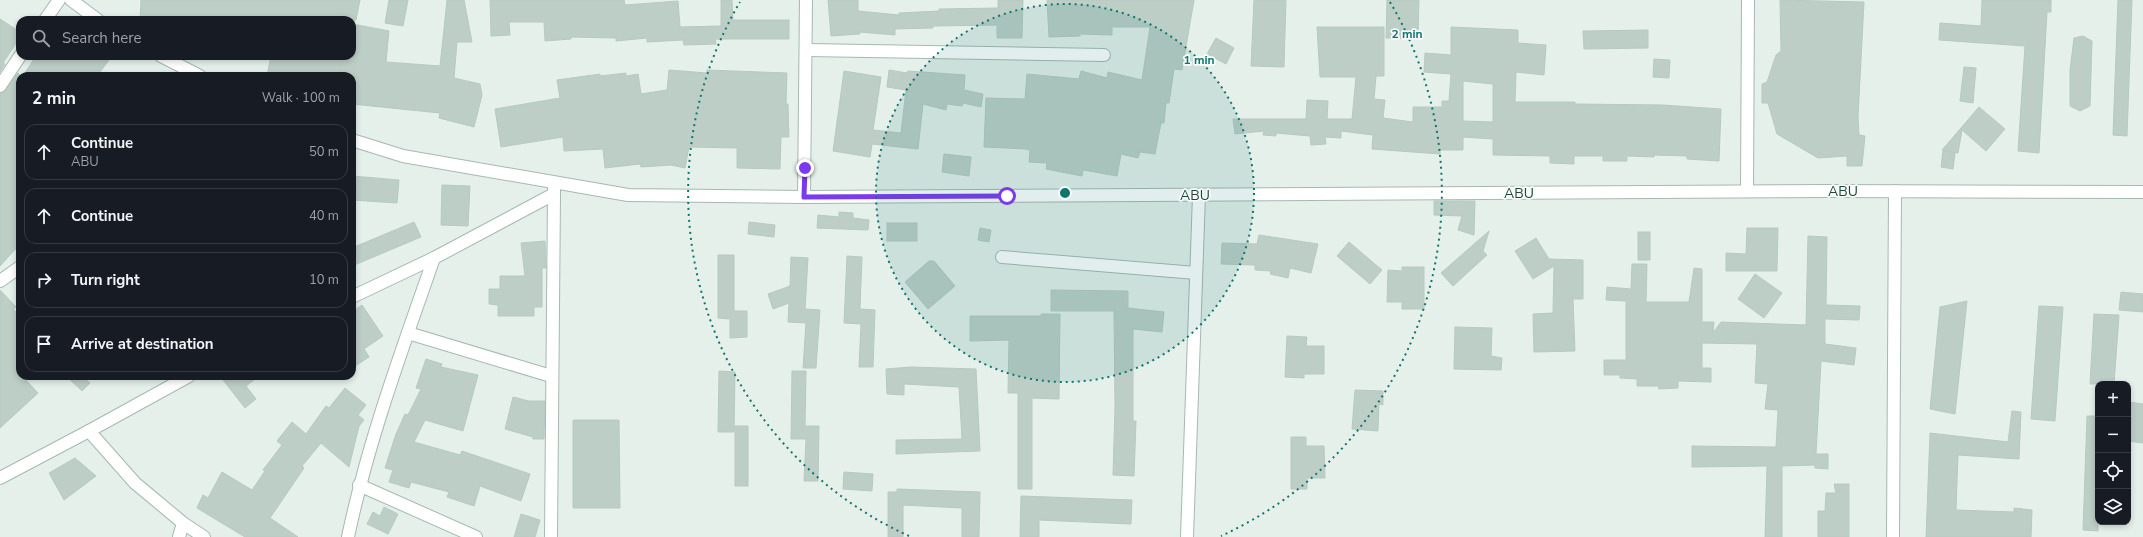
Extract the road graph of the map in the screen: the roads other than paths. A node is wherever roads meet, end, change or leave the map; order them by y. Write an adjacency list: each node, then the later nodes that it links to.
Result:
1 (59, 0): 5 (street)
2 (71, 0): 6 (street)
3 (806, 0): 7 (street)
4 (1748, 0): 15 (street)
5 (48, 16)
6 (93, 16)
7 (807, 50): 8 (street); 20 (street)
8 (1104, 55)
9 (17, 60): 12 (street)
10 (169, 60): 11 (street)
11 (192, 72)
12 (0, 86)
13 (356, 141): 14 (street, ABU)
14 (554, 181): 18 (street); 20 (street, ABU)
15 (1747, 191): 16 (street, ABU); 19 (street, ABU)
16 (1895, 191): 17 (street, ABU); 40 (street)
17 (2143, 192)
18 (554, 194): 22 (street); 28 (street)
19 (1199, 195): 20 (street, ABU); 24 (street)
20 (804, 197)
21 (1002, 257): 24 (street)
22 (434, 258): 26 (street); 27 (street)
23 (16, 270): 25 (street)
24 (1196, 273): 39 (street)
25 (0, 281)
26 (356, 295)
27 (408, 333): 28 (street); 32 (street)
28 (551, 376): 38 (street)
29 (182, 380): 30 (street)
30 (89, 431): 31 (street); 33 (street)
31 (0, 478)
32 (359, 485): 36 (street); 37 (street)
33 (183, 523): 34 (street); 35 (street)
34 (179, 537)
35 (204, 537)
36 (348, 537)
37 (476, 537)
38 (551, 537)
39 (1187, 537)
40 (1893, 537)

